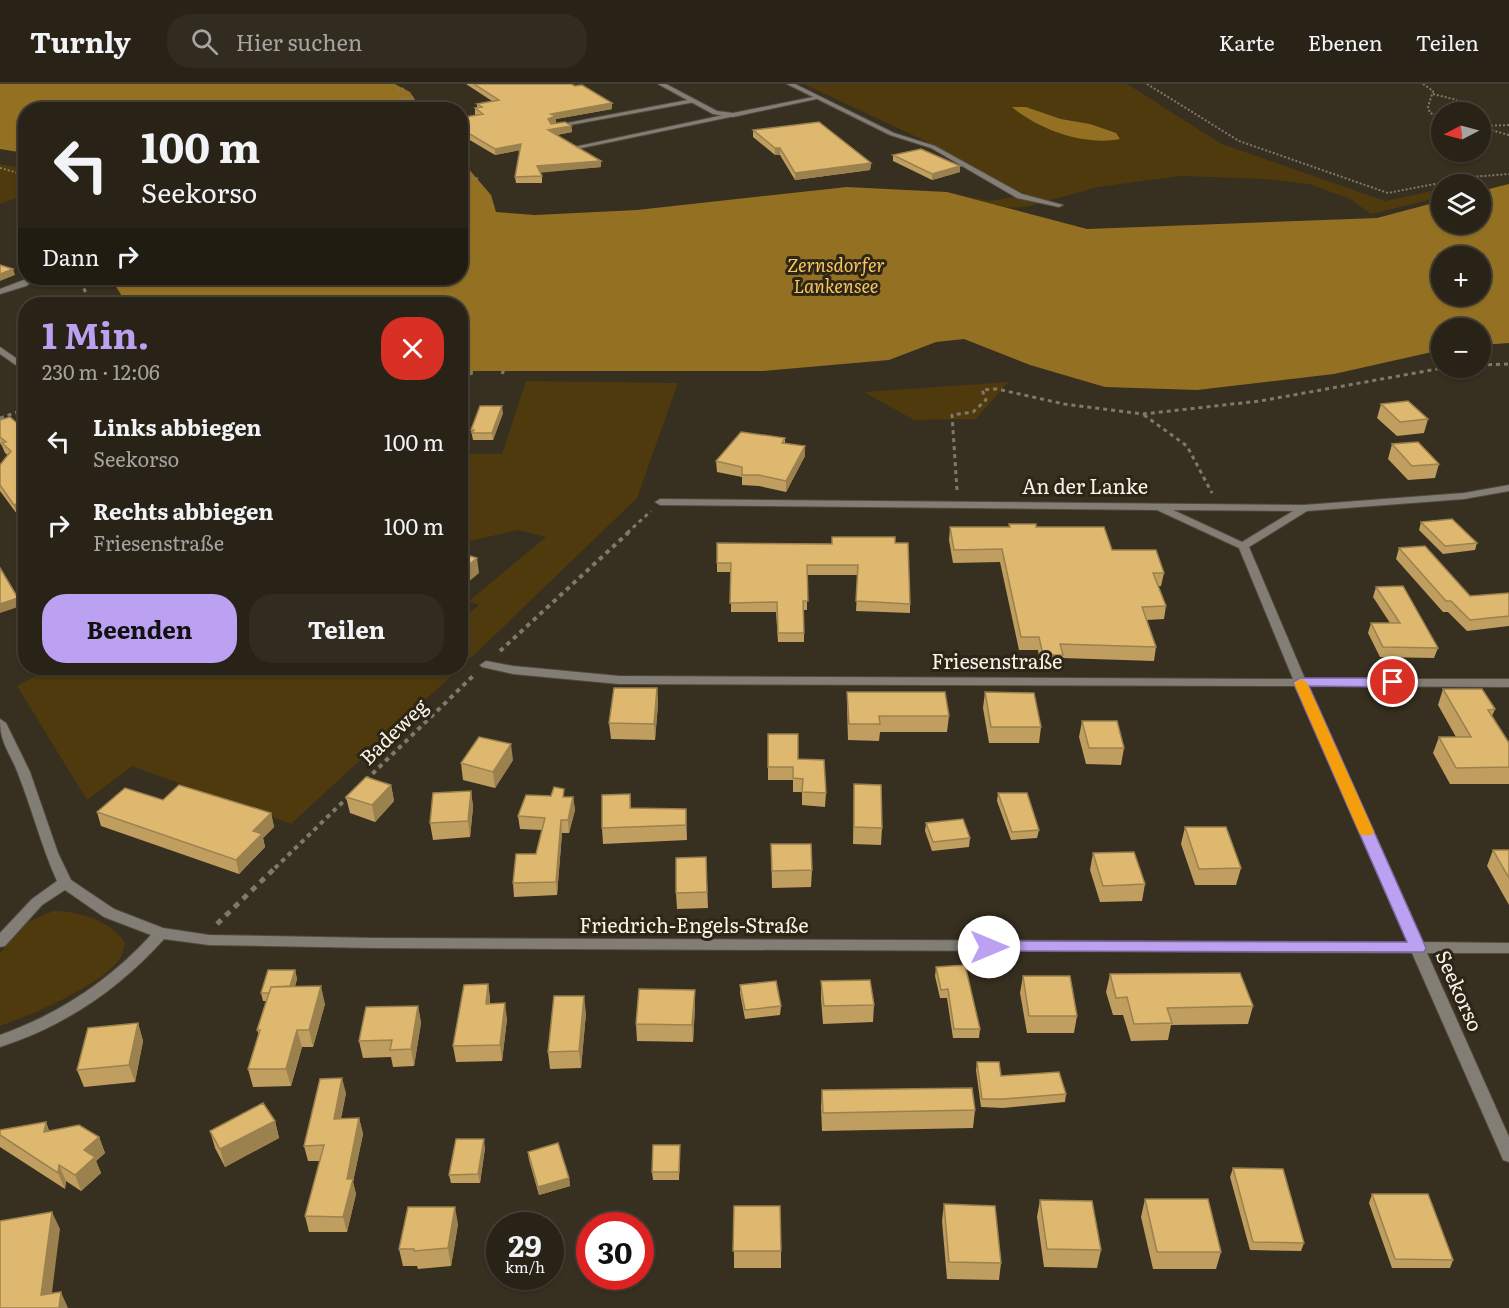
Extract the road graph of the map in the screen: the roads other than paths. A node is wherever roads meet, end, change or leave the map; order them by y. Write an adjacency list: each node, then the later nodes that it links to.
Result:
1 (661, 84): 4 (street)
2 (789, 84): 3 (street)
3 (818, 98): 5 (street); 8 (street)
4 (693, 101): 5 (street); 6 (street)
5 (734, 116): 7 (street)
6 (553, 126)
7 (577, 147)
8 (1059, 205)
9 (20, 285): 10 (street)
10 (0, 292)
11 (0, 350): 12 (street)
12 (18, 363)
13 (1509, 488): 16 (street, An der Lanke)
14 (660, 502): 15 (street, An der Lanke)
15 (1154, 505): 16 (street, An der Lanke); 17 (street)
16 (1304, 508): 17 (street)
17 (1244, 546): 19 (street, Seekorso)
18 (486, 665): 19 (street, Friesenstraße)
19 (1300, 682): 20 (street, Friesenstraße); 25 (street, Seekorso)
20 (1509, 683)
21 (0, 723): 22 (street)
22 (65, 883): 23 (street, Friedrich-Engels-Straße); 24 (street)
23 (161, 933): 25 (street, Friedrich-Engels-Straße); 27 (street)
24 (0, 942)
25 (1418, 948): 26 (street, Friedrich-Engels-Straße); 28 (street, Seekorso)
26 (1509, 948)
27 (0, 1041)
28 (1509, 1155)

